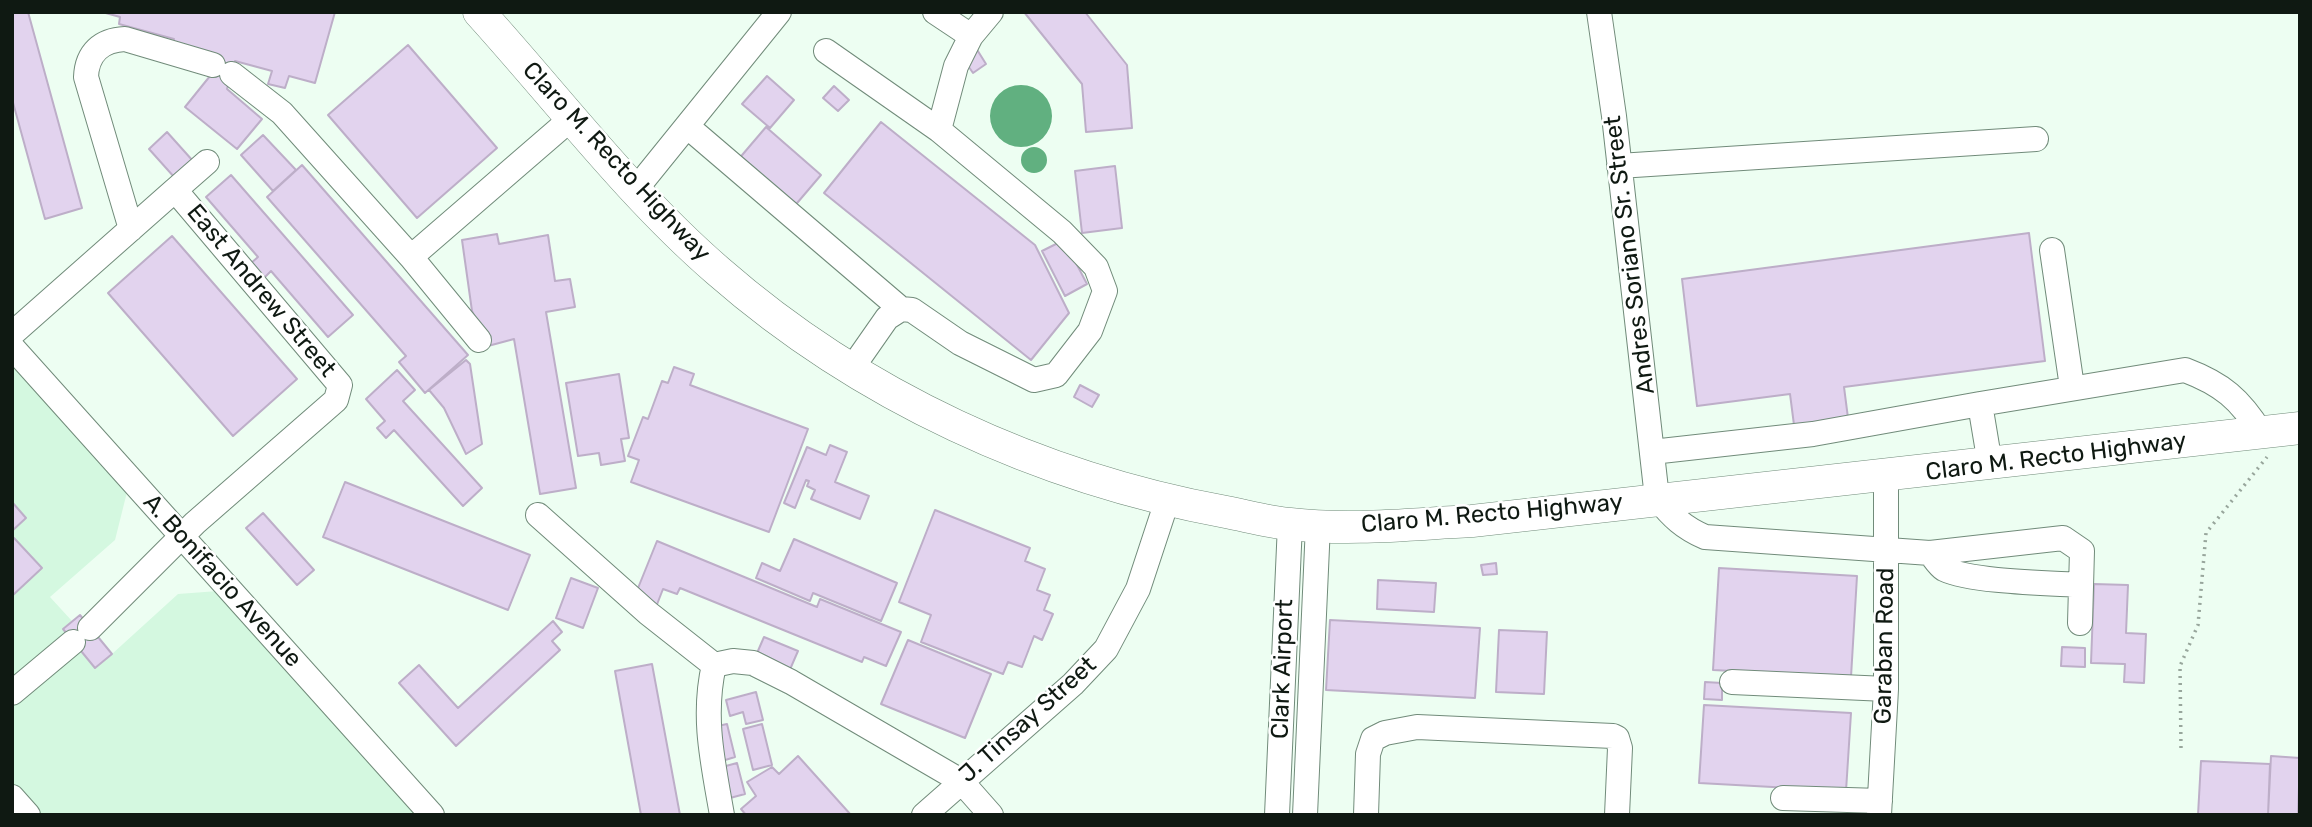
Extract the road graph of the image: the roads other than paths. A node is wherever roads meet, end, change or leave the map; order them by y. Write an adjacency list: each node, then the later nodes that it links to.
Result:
1 (479, 12): 8 (main road, Claro M. Recto Highway)
2 (779, 12): 9 (street)
3 (934, 12): 6 (street)
4 (991, 12): 6 (street)
5 (1599, 12): 13 (street, Andres Soriano Sr. Street)
6 (971, 36): 10 (street)
7 (826, 51): 10 (street)
8 (573, 117): 14 (main road, Claro M. Recto Highway); 18 (street)
9 (688, 127): 14 (street); 19 (street)
10 (939, 130): 19 (street)
11 (2036, 139): 13 (street)
12 (207, 162): 15 (street, East Andrew Street)
13 (1619, 166): 27 (street, Andres Soriano Sr. Street)
14 (636, 189): 23 (main road, Claro M. Recto Highway)
15 (175, 190): 16 (street, East Andrew Street); 34 (street, East Andrew Street)
16 (131, 229): 18 (street); 20 (street, East Andrew Street)
17 (2052, 250): 24 (street)
18 (411, 257): 21 (street)
19 (894, 313): 23 (street)
20 (12, 334)
21 (480, 340)
22 (12, 347): 34 (street, A. Bonifacio Avenue)
23 (856, 362): 31 (main road, Claro M. Recto Highway)
24 (2072, 387): 25 (street); 26 (street)
25 (1980, 404): 27 (street); 28 (street)
26 (2281, 431): 28 (main road, Claro M. Recto Highway)
27 (1652, 452): 30 (street, Andres Soriano Sr. Street)
28 (1990, 464): 29 (main road, Claro M. Recto Highway)
29 (1886, 476): 30 (main road, Claro M. Recto Highway); 35 (street, Garaban Road)
30 (1657, 498): 33 (main road, Claro M. Recto Highway); 35 (street)
31 (1167, 501): 33 (main road, Claro M. Recto Highway); 43 (street, J. Tinsay Street)
32 (538, 515): 39 (street)
33 (1304, 525): 52 (street, Clark Airport); 53 (street, Clark Airport)
34 (182, 536): 42 (street); 48 (street, A. Bonifacio Avenue)
35 (1887, 550): 36 (street); 41 (street, Garaban Road)
36 (1930, 553): 37 (street); 37 (street)
37 (2081, 585): 38 (street)
38 (2080, 623)
39 (714, 665): 43 (street); 49 (street)
40 (1732, 682): 41 (street)
41 (1886, 689): 46 (street, Garaban Road)
42 (12, 694)
43 (961, 781): 50 (street, J. Tinsay Street); 51 (street)
44 (12, 797): 47 (street)
45 (1783, 798): 46 (street)
46 (1880, 808)
47 (28, 815)
48 (432, 815)
49 (722, 815)
50 (923, 815)
51 (991, 815)
52 (1277, 815)
53 (1305, 815)
54 (1366, 815): 55 (street)
55 (1617, 815)

